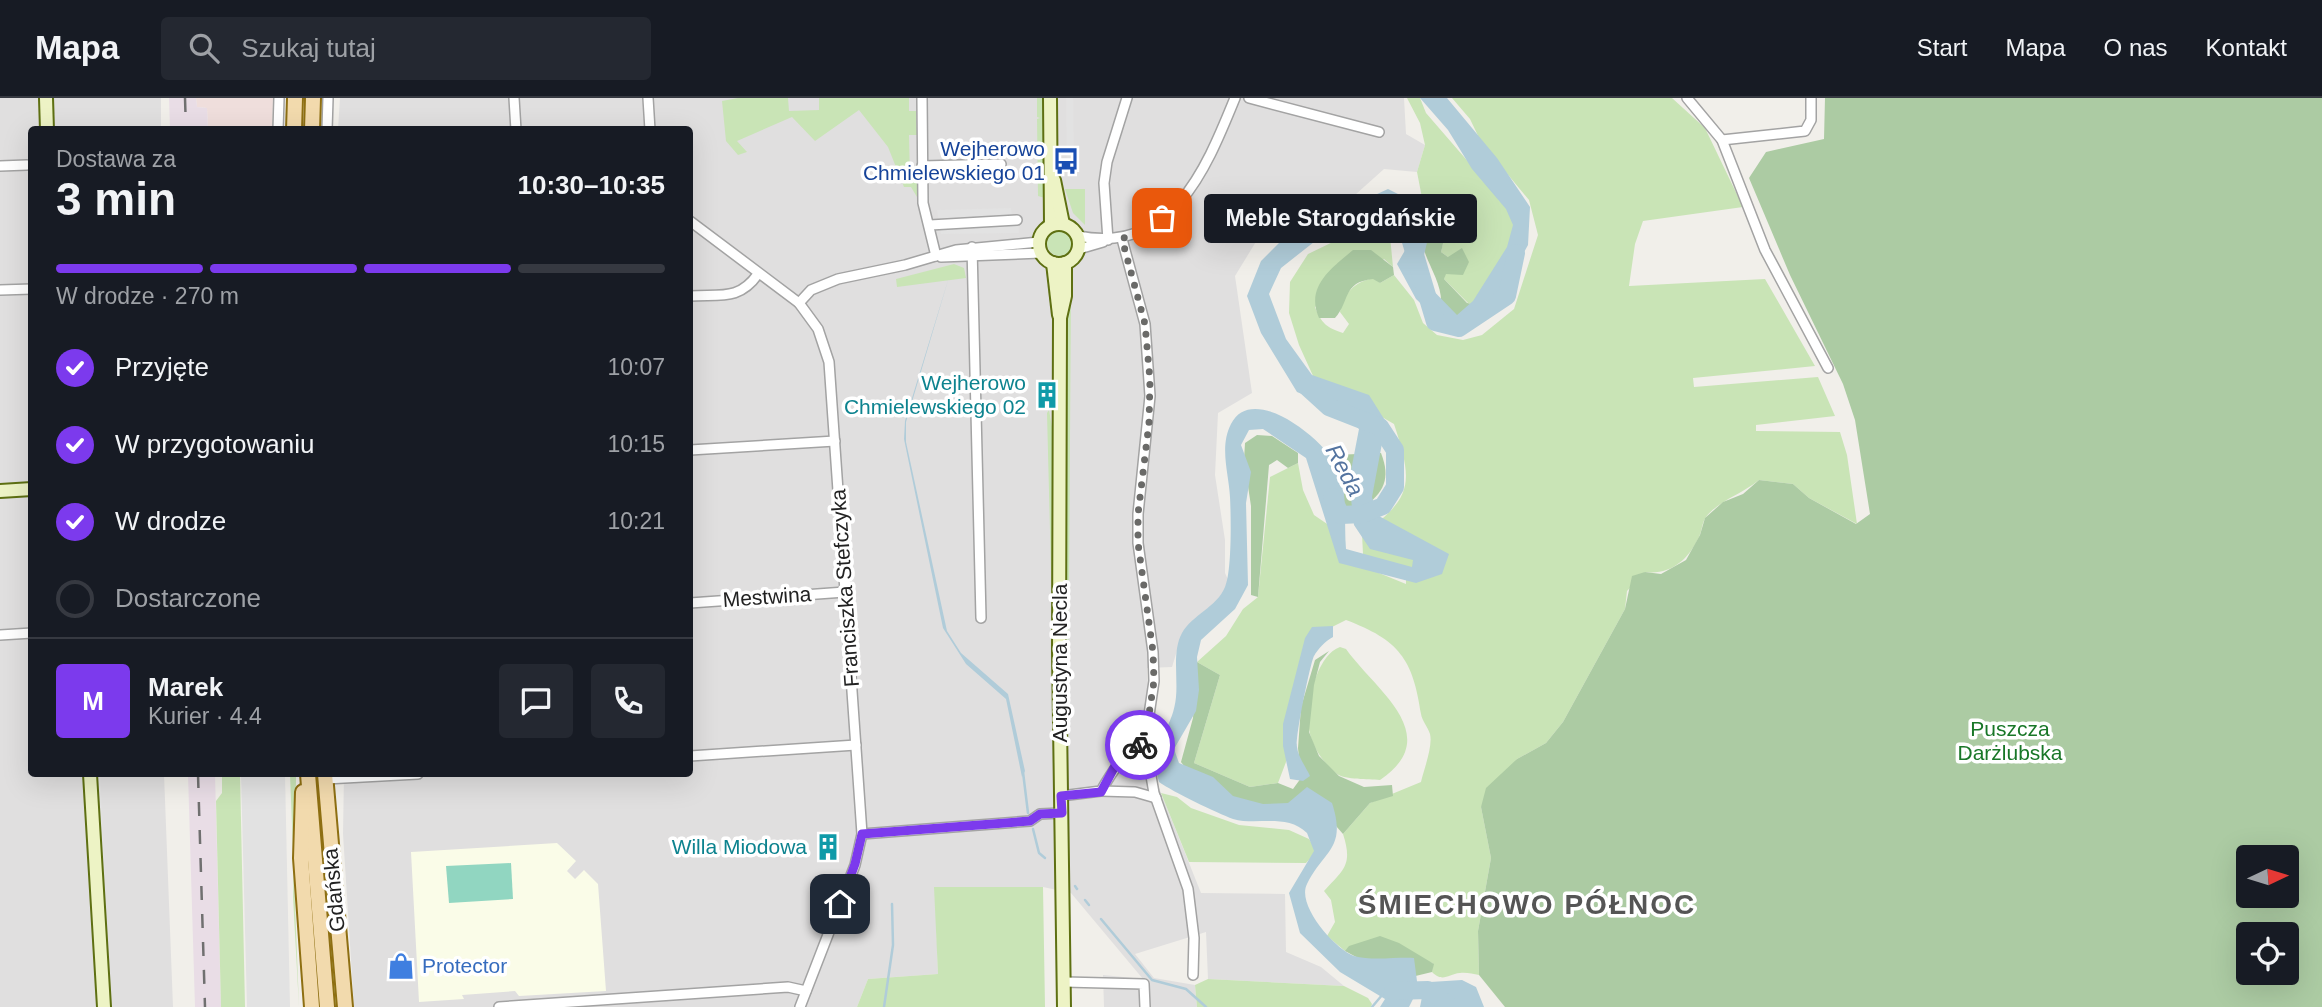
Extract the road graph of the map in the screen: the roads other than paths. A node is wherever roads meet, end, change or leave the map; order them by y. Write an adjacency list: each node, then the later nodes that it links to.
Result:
1 (46, 98): 15 (main road)
2 (279, 98): 16 (street)
3 (295, 98): 17 (main road)
4 (313, 98): 18 (main road)
5 (328, 98): 19 (street)
6 (514, 98): 20 (street)
7 (648, 98): 21 (street)
8 (922, 98): 27 (street)
9 (1051, 98): 31 (main road)
10 (1127, 98): 33 (street)
11 (1235, 98): 32 (street)
12 (1248, 98): 22 (street)
13 (1687, 98): 23 (street)
14 (1811, 98): 23 (street)
15 (47, 126)
16 (278, 126)
17 (294, 126)
18 (312, 126)
19 (327, 126)
20 (516, 126)
21 (650, 126)
22 (1379, 132)
23 (1722, 140): 44 (street)
24 (1001, 164): 27 (street)
25 (27, 165): 26 (street)
26 (0, 166)
27 (922, 166): 30 (street)
28 (1017, 220): 30 (street)
29 (693, 223): 39 (street, Franciszka Stefczyka)
30 (930, 225): 37 (street)
31 (1057, 225): 34 (main road); 35 (main road)
32 (1122, 239): 33 (street); 54 (street)
33 (1108, 240): 34 (street)
34 (1078, 242): 38 (main road)
35 (1040, 247): 36 (street); 38 (main road)
36 (972, 252): 37 (street); 51 (street)
37 (936, 256): 43 (street)
38 (1059, 263): 62 (main road, Augustyna Necla)
39 (758, 274): 42 (street); 43 (street, Franciszka Stefczyka)
40 (28, 289): 41 (street)
41 (0, 290)
42 (693, 296)
43 (799, 303): 45 (street, Franciszka Stefczyka)
44 (1828, 368)
45 (835, 441): 46 (street); 49 (street, Franciszka Stefczyka)
46 (693, 450)
47 (28, 489): 48 (main road)
48 (0, 491)
49 (845, 593): 50 (street, Mestwina); 55 (street, Franciszka Stefczyka)
50 (693, 603)
51 (981, 618)
52 (28, 633): 53 (street)
53 (0, 635)
54 (1145, 741): 61 (street); 63 (street)
55 (856, 745): 56 (street); 65 (street, Franciszka Stefczyka)
56 (693, 756)
57 (90, 777): 70 (main road)
58 (307, 777): 66 (main road)
59 (308, 777): 73 (main road, Gdańska)
60 (325, 777): 74 (main road, Gdańska)
61 (1101, 792): 62 (street); 63 (street)
62 (1061, 796): 64 (main road, Augustyna Necla)
63 (1156, 798): 67 (street)
64 (1062, 813): 65 (street); 68 (main road, Augustyna Necla)
65 (862, 834): 69 (street, Franciszka Stefczyka)
66 (306, 937): 71 (main road); 72 (main road)
67 (1193, 975)
68 (1065, 982): 77 (main road, Augustyna Necla); 78 (street)
69 (806, 991): 75 (street); 76 (street, Franciszka Stefczyka)
70 (104, 1007)
71 (302, 1007)
72 (312, 1007)
73 (327, 1007)
74 (345, 1007)
75 (499, 1007)
76 (800, 1007)
77 (1064, 1007)
78 (1145, 1007)

